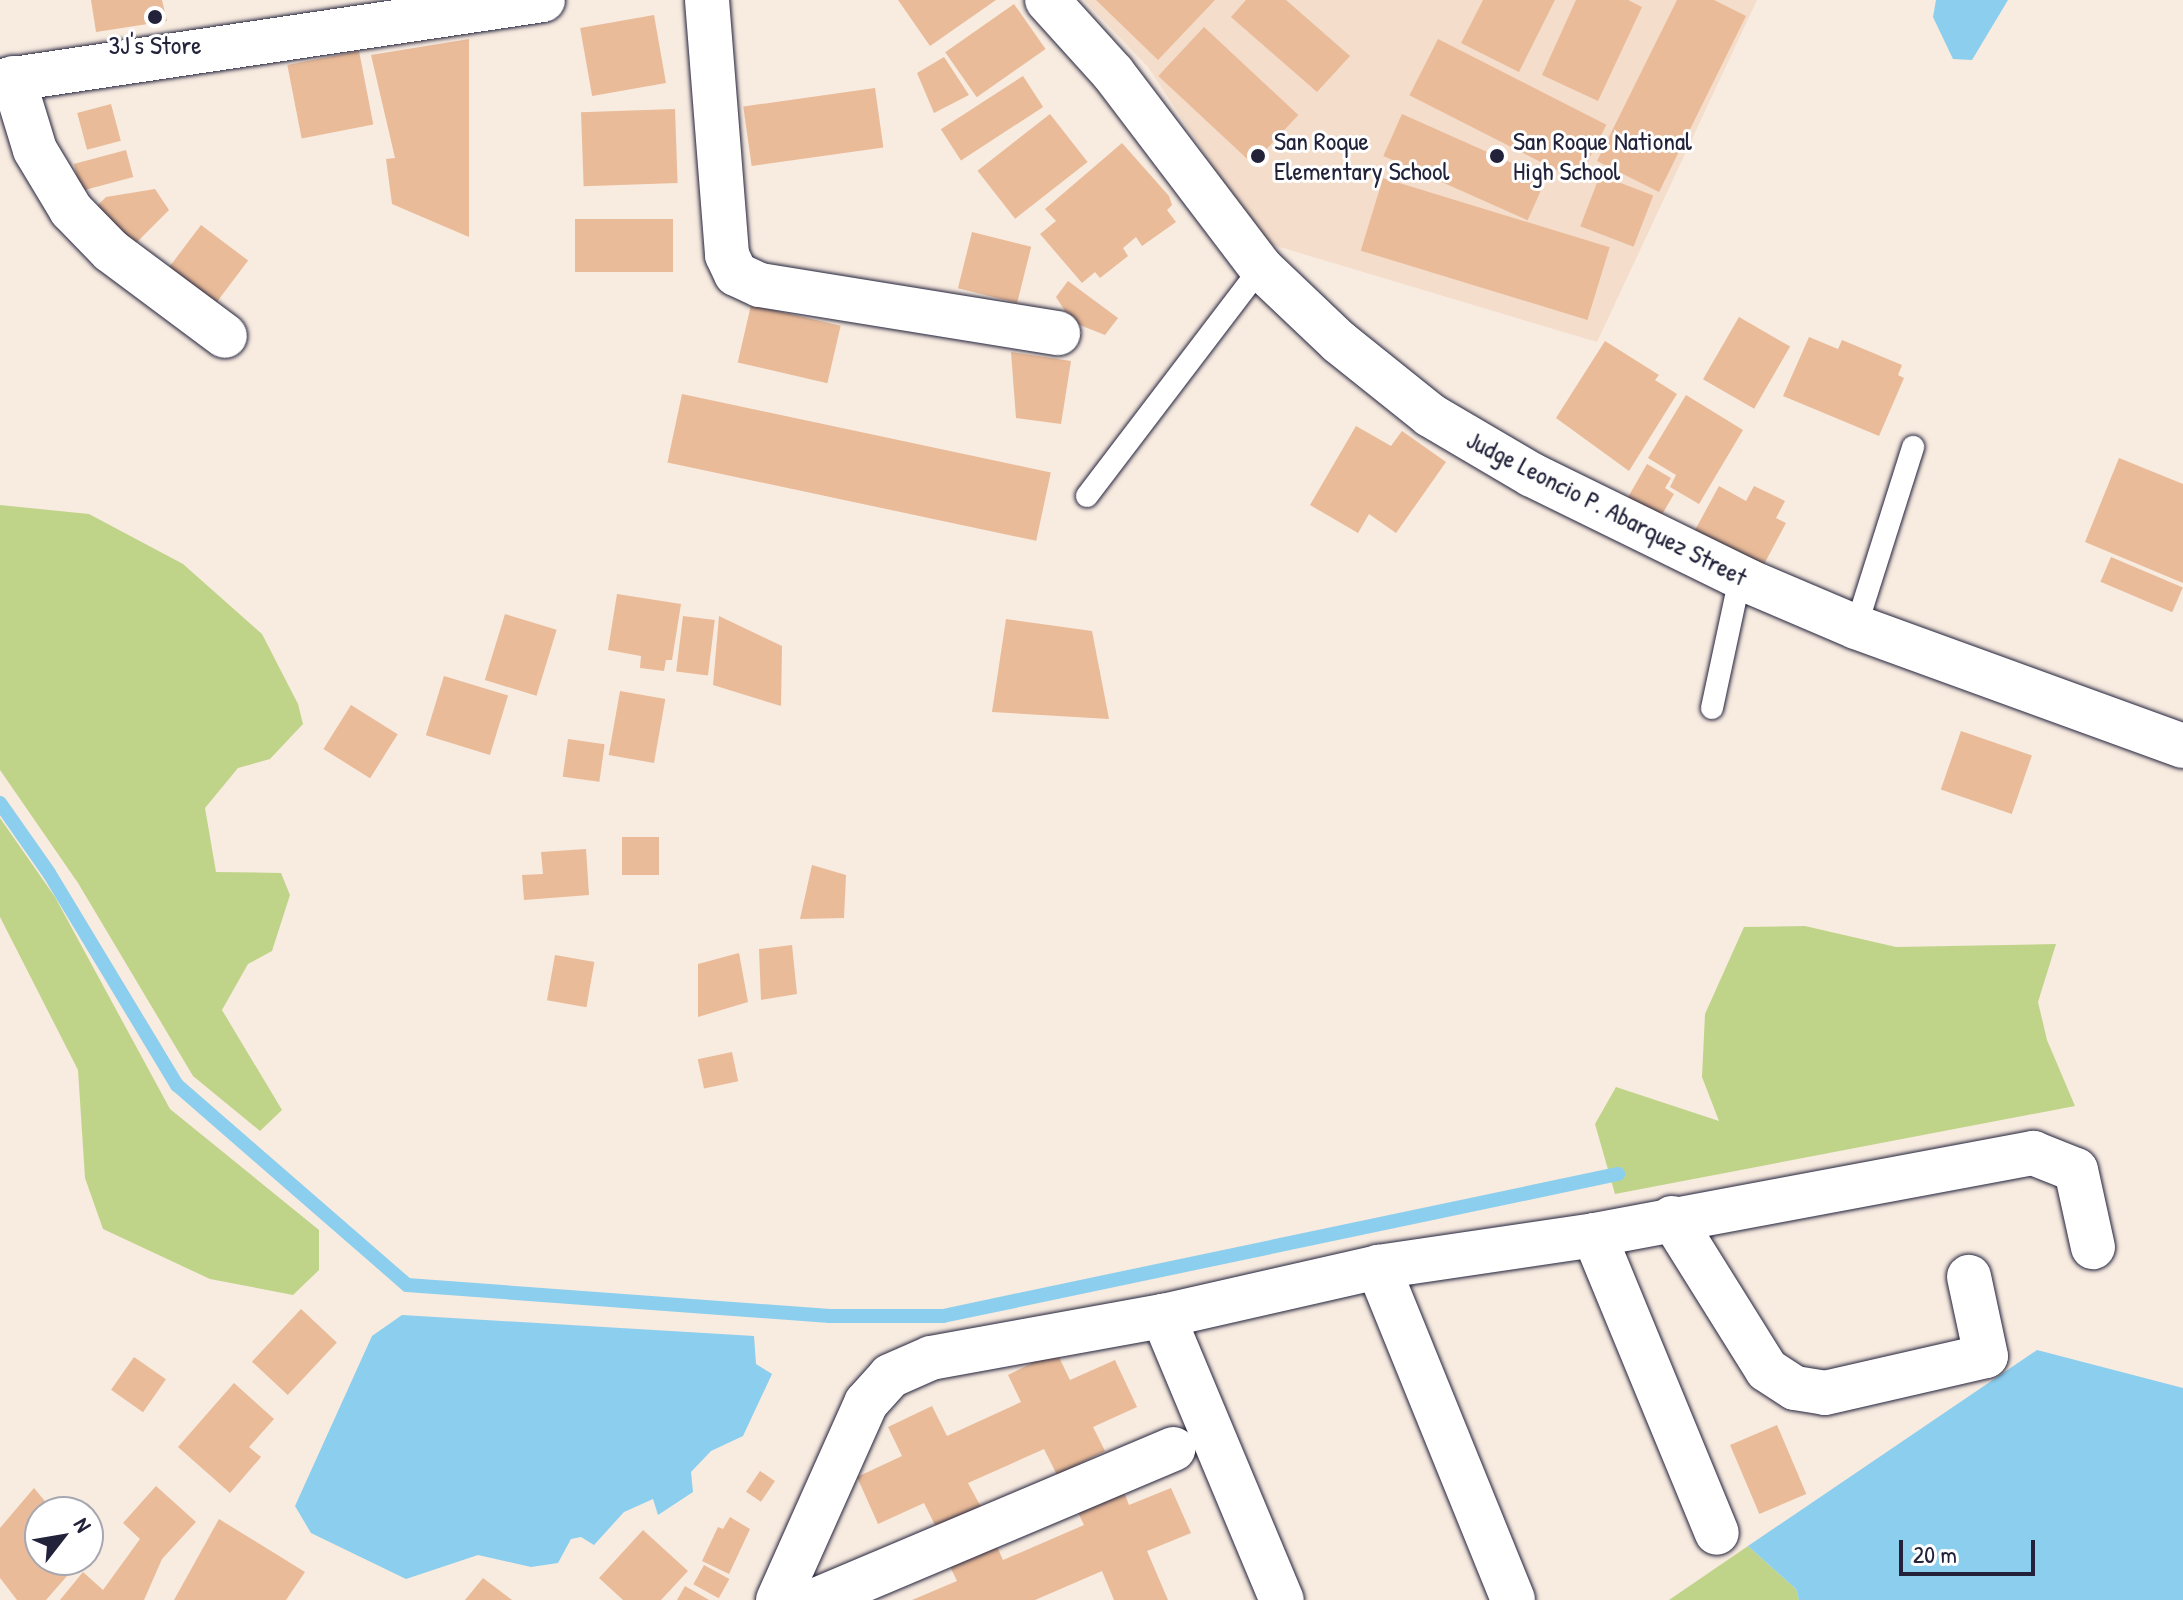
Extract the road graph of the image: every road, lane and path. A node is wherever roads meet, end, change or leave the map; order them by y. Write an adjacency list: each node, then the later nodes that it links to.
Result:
1 (543, 0): 4 (street)
2 (707, 0): 6 (street)
3 (1047, 0): 5 (street, Judge Leoncio P. Abarquez Street)
4 (6, 80): 7 (street)
5 (1261, 268): 9 (lane); 10 (street, Judge Leoncio P. Abarquez Street)
6 (1058, 333)
7 (225, 336)
8 (1913, 447): 11 (lane)
9 (1087, 496)
10 (1740, 577): 11 (street, Judge Leoncio P. Abarquez Street); 12 (lane)
11 (1856, 627): 13 (street, Judge Leoncio P. Abarquez Street)
12 (1712, 708)
13 (2183, 746)
14 (1672, 1218): 15 (street); 16 (street); 18 (street)
15 (1594, 1235): 17 (street); 21 (street)
16 (2093, 1247)
17 (1378, 1267): 19 (street); 25 (street)
18 (1969, 1277)
19 (1163, 1316): 22 (street); 24 (street)
20 (1173, 1449): 23 (street)
21 (1717, 1533)
22 (778, 1600)
23 (816, 1600)
24 (1282, 1600)
25 (1513, 1600)

